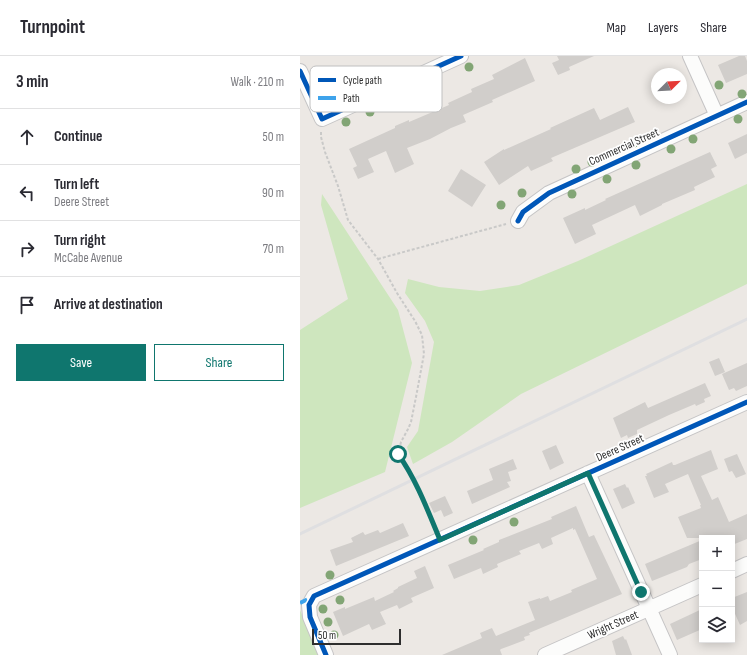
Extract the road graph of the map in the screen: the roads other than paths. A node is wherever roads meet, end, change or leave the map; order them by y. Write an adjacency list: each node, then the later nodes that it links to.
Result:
1 (461, 56): 3 (street)
2 (690, 56): 9 (street)
3 (439, 66)
4 (300, 71): 5 (street)
5 (310, 92)
6 (747, 102): 9 (street, Commercial Street)
7 (319, 112): 8 (street)
8 (335, 112)
9 (717, 116): 10 (street, Commercial Street)
10 (518, 221)
11 (747, 402): 12 (street, Deere Street)
12 (588, 473): 16 (street); 17 (street, Deere Street)
13 (747, 564): 14 (street)
14 (735, 570)
15 (699, 586): 16 (street, Wright Street)
16 (649, 608): 18 (street, Wright Street); 19 (street)
17 (326, 655)
18 (545, 655)
19 (670, 655)

